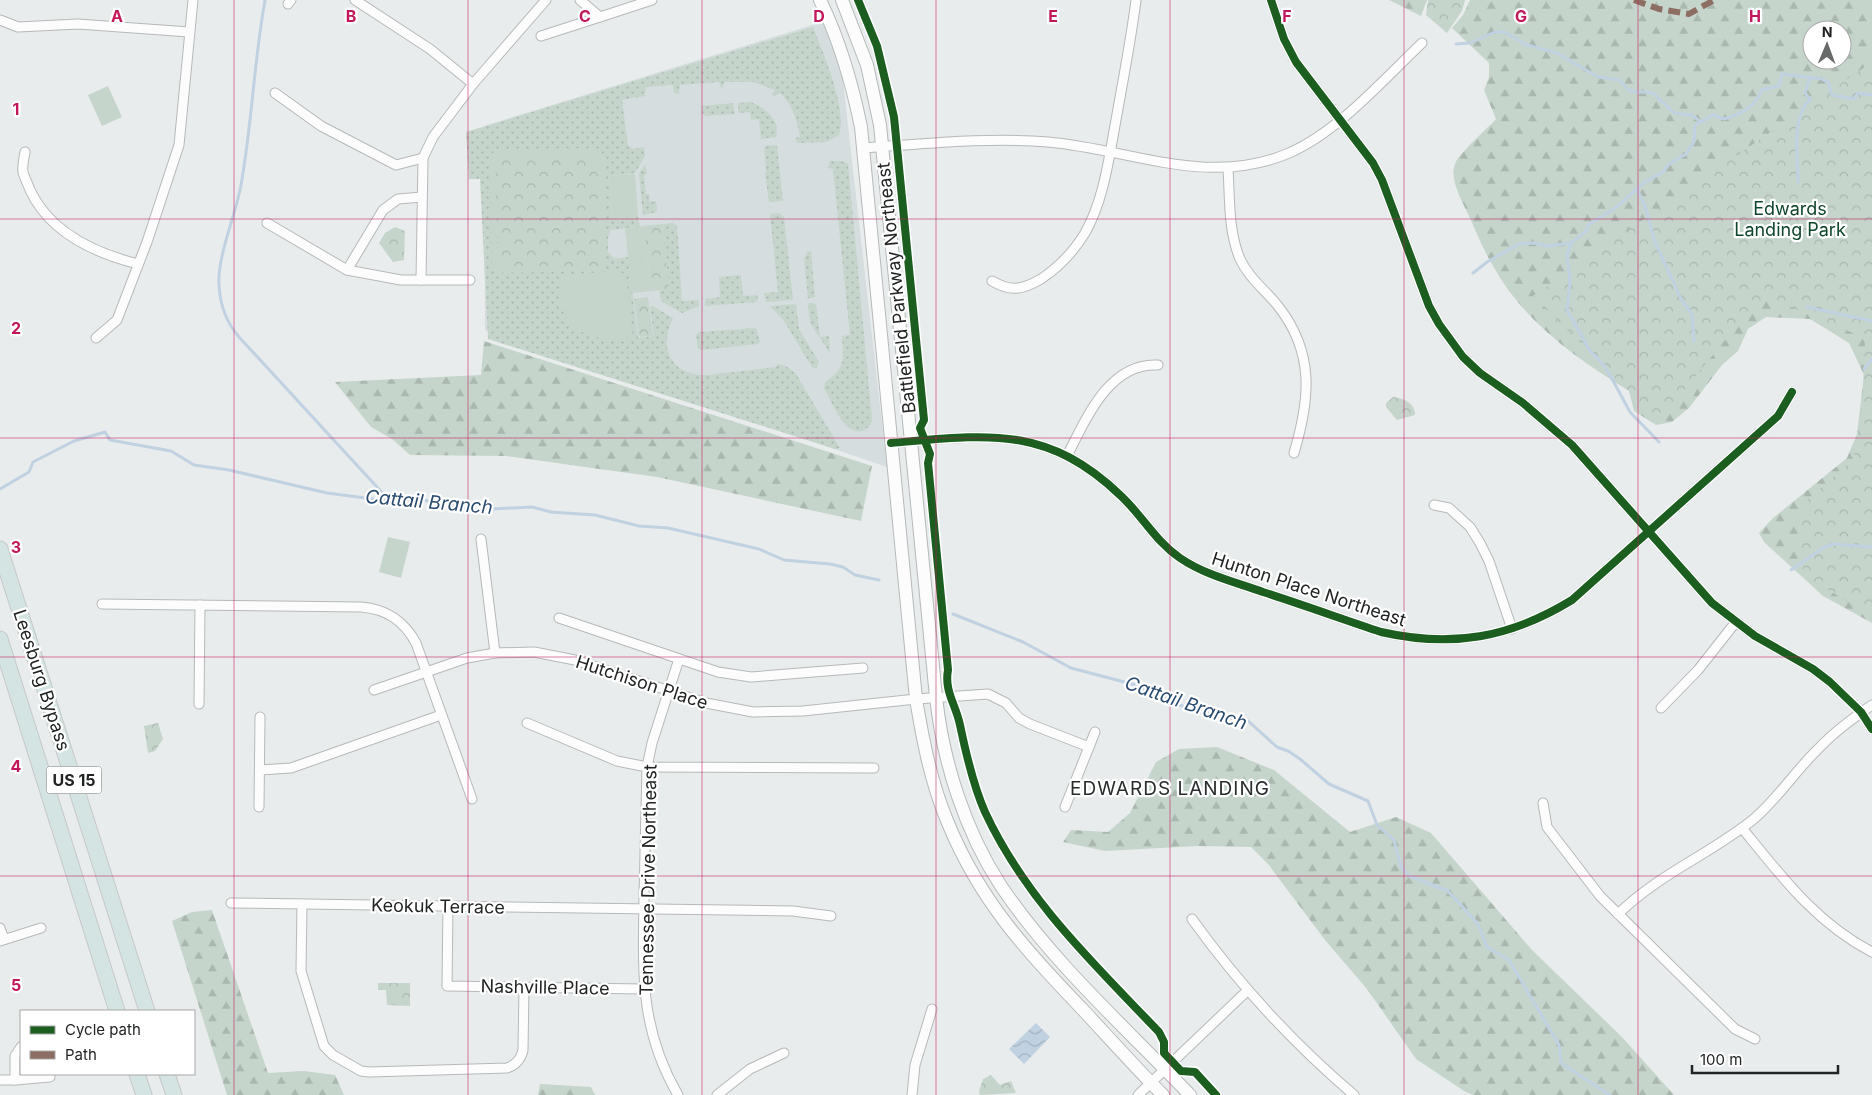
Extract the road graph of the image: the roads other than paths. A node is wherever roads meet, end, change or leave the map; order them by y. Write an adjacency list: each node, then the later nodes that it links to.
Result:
1 (193, 0): 12 (street)
2 (355, 0): 15 (street)
3 (546, 0): 15 (street)
4 (580, 0): 10 (street)
5 (820, 0): 19 (main road, Battlefield Parkway Northeast)
6 (842, 0): 18 (main road, Battlefield Parkway Northeast)
7 (1136, 0): 20 (street)
8 (1272, 0): 17 (street)
9 (647, 1): 10 (street)
10 (600, 18): 13 (street)
11 (0, 20): 12 (street)
12 (189, 32): 26 (street)
13 (541, 36)
14 (1422, 43): 17 (street)
15 (474, 84): 22 (street)
16 (275, 93): 22 (street)
17 (1340, 119): 23 (street); 39 (street)
18 (882, 147): 19 (street); 20 (street); 34 (main road, Battlefield Parkway Northeast)
19 (863, 148): 35 (main road, Battlefield Parkway Northeast)
20 (1110, 151): 23 (street); 30 (street)
21 (25, 152): 26 (street)
22 (423, 158): 24 (street)
23 (1228, 169): 36 (street)
24 (422, 197): 27 (street); 28 (street)
25 (267, 223): 27 (street)
26 (138, 264): 31 (street)
27 (347, 270): 28 (street)
28 (421, 280): 29 (street)
29 (470, 280)
30 (992, 281)
31 (96, 338)
32 (1158, 364): 37 (street)
33 (1792, 392): 39 (street, Hunton Place Northeast)
34 (911, 441): 35 (street, Hunton Place Northeast); 37 (street, Hunton Place Northeast); 54 (main road, Battlefield Parkway Northeast)
35 (891, 443): 55 (main road, Battlefield Parkway Northeast)
36 (1294, 453)
37 (1067, 456): 46 (street, Hunton Place Northeast)
38 (1434, 505): 46 (street)
39 (1647, 532): 45 (street); 46 (street, Hunton Place Northeast)
40 (481, 539): 48 (street)
41 (0, 549): 90 (highway, Leesburg Bypass / US 15)
42 (102, 604): 43 (street)
43 (200, 605): 51 (street); 56 (street)
44 (559, 618): 49 (street)
45 (1735, 622): 58 (street); 59 (street)
46 (1512, 629)
47 (0, 639): 89 (highway, Leesburg Bypass / US 15)
48 (495, 653): 51 (street, Hutchison Place); 53 (street, Hutchison Place)
49 (679, 659): 50 (street); 53 (street, Tennessee Drive Northeast)
50 (863, 668)
51 (426, 672): 52 (street, Hutchison Place); 60 (street)
52 (374, 690)
53 (669, 692): 55 (street, Hutchison Place); 66 (street, Tennessee Drive Northeast)
54 (936, 697): 55 (street, Hutchison Place); 65 (street, Hutchison Place); 94 (main road, Battlefield Parkway Northeast)
55 (916, 699): 100 (main road, Battlefield Parkway Northeast)
56 (199, 704)
57 (1872, 705): 59 (street)
58 (1661, 708)
59 (1861, 712): 63 (street); 73 (street)
60 (441, 715): 68 (street); 69 (street)
61 (260, 717): 68 (street)
62 (526, 723): 66 (street)
63 (1872, 729)
64 (1095, 732): 65 (street)
65 (1089, 747): 72 (street)
66 (647, 767): 67 (street); 77 (street, Tennessee Drive Northeast)
67 (874, 768)
68 (260, 770): 71 (street)
69 (472, 799)
70 (1543, 803): 78 (street)
71 (259, 807)
72 (1064, 807)
73 (1742, 828): 78 (street); 84 (street)
74 (231, 903): 75 (street, Keokuk Terrace)
75 (302, 904): 76 (street, Keokuk Terrace); 85 (street)
76 (448, 906): 77 (street, Keokuk Terrace); 85 (street, Nashville Place)
77 (644, 908): 79 (street, Keokuk Terrace); 86 (street, Tennessee Drive Northeast)
78 (1618, 914): 91 (street)
79 (831, 916)
80 (1192, 919): 87 (street)
81 (0, 928): 83 (street)
82 (41, 928): 83 (street)
83 (2, 940)
84 (1872, 952)
85 (524, 987): 86 (street, Nashville Place)
86 (644, 988): 103 (street, Tennessee Drive Northeast)
87 (1248, 990): 94 (street); 109 (street)
88 (932, 1009): 105 (street)
89 (118, 1010)
90 (147, 1010)
91 (1755, 1039)
92 (20, 1048): 99 (street)
93 (784, 1053): 104 (street)
94 (1166, 1069): 100 (street); 108 (main road, Battlefield Parkway Northeast)
95 (49, 1075): 99 (street)
96 (137, 1075): 101 (highway)
97 (167, 1075): 102 (highway)
98 (0, 1080): 99 (street)
99 (15, 1080)
100 (1151, 1082): 106 (street); 107 (main road, Battlefield Parkway Northeast)
101 (144, 1095)
102 (174, 1095)
103 (678, 1095)
104 (717, 1095)
105 (912, 1095)
106 (1138, 1095)
107 (1163, 1095)
108 (1190, 1095)
109 (1354, 1095)

